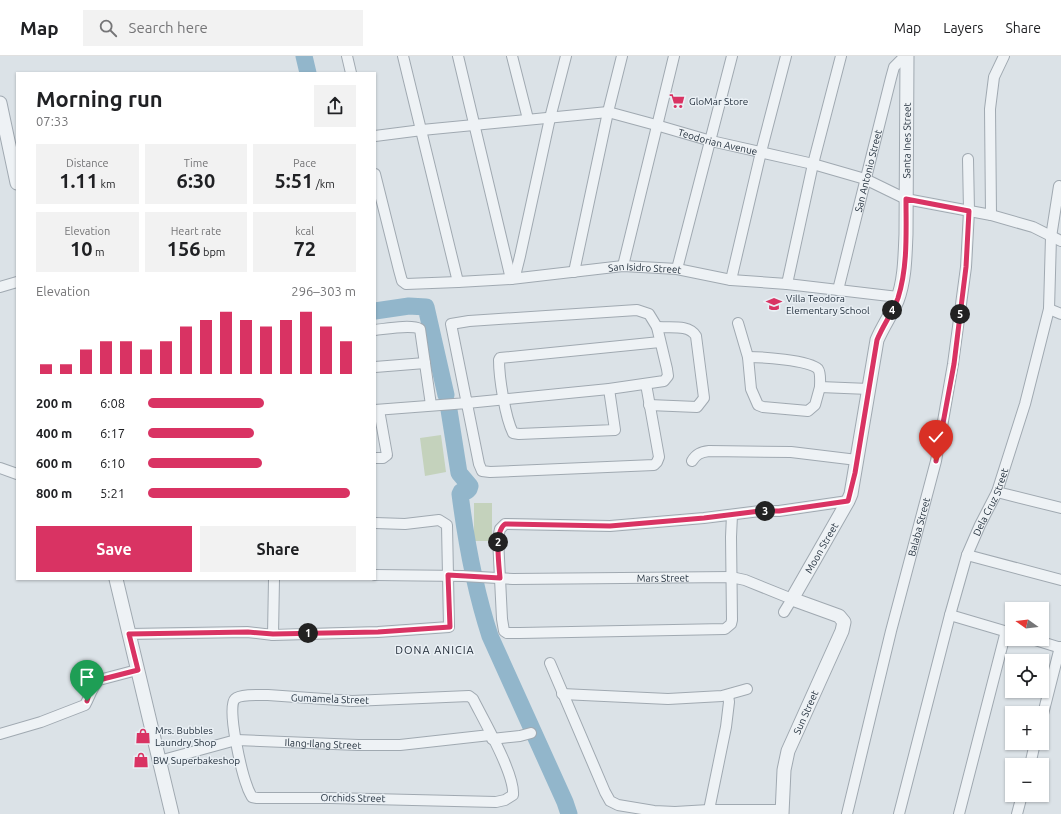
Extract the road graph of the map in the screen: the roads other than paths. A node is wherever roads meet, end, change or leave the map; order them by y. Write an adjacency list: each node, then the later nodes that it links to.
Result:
1 (347, 56): 13 (street)
2 (403, 56): 20 (street)
3 (458, 56): 18 (street)
4 (512, 56): 17 (street)
5 (566, 56): 16 (street)
6 (622, 56): 15 (street)
7 (674, 56): 19 (street)
8 (732, 56): 22 (street)
9 (786, 56): 23 (street)
10 (841, 56): 25 (street)
11 (906, 56): 28 (street, San Antonio Street); 30 (street, Santa Ines Street)
12 (1004, 56): 32 (street)
13 (351, 72)
14 (0, 103): 26 (street)
15 (608, 112): 16 (street, Teodorian Avenue); 19 (street, Teodorian Avenue); 37 (street)
16 (550, 118): 17 (street, Teodorian Avenue); 38 (street)
17 (528, 119): 18 (street, Teodorian Avenue)
18 (475, 125): 20 (street, Teodorian Avenue); 38 (street)
19 (656, 125): 22 (street, Teodorian Avenue); 35 (street)
20 (422, 130): 21 (street, Teodorian Avenue); 41 (street)
21 (376, 136)
22 (711, 141): 23 (street, Teodorian Avenue); 36 (street)
23 (761, 152): 25 (street, Teodorian Avenue); 39 (street)
24 (968, 159): 31 (street, Balaba Street)
25 (813, 164): 28 (street, Teodorian Avenue); 42 (street)
26 (16, 178)
27 (376, 178): 41 (street, San Isidro Street)
28 (865, 179): 30 (street, Teodorian Avenue); 44 (street, San Antonio Street)
29 (1059, 186): 33 (street, Dela Cruz Street)
30 (906, 199): 31 (street, Teodorian Avenue); 45 (street, Santa Ines Street)
31 (969, 211): 32 (street, Teodorian Avenue); 110 (street, Balaba Street)
32 (991, 215): 33 (street, Teodorian Avenue)
33 (1051, 237): 34 (street, Teodorian Avenue); 46 (street, Dela Cruz Street)
34 (1061, 241)
35 (624, 266): 36 (street, San Isidro Street); 37 (street, San Isidro Street)
36 (678, 269): 39 (street, San Isidro Street)
37 (574, 272): 38 (street, San Isidro Street)
38 (511, 279): 41 (street, San Isidro Street)
39 (731, 280): 42 (street, San Isidro Street)
40 (16, 282): 43 (street)
41 (458, 282)
42 (787, 284): 44 (street, San Isidro Street)
43 (0, 286)
44 (838, 290): 45 (street, San Isidro Street)
45 (898, 297): 51 (street, Santa Ines Street)
46 (1049, 309): 47 (street); 72 (street, Dela Cruz Street)
47 (1061, 314)
48 (738, 323): 53 (street)
49 (657, 328): 52 (street); 61 (street); 63 (street)
50 (376, 330): 54 (street)
51 (877, 340): 59 (street, Moon Street)
52 (660, 342): 56 (street); 60 (street)
53 (748, 357): 57 (street); 57 (street)
54 (425, 363): 55 (street); 62 (street)
55 (376, 367)
56 (646, 384): 58 (street); 63 (street)
57 (820, 387): 59 (street)
58 (609, 389): 60 (street); 60 (street)
59 (869, 389): 66 (street, Moon Street)
60 (504, 399): 61 (street)
61 (467, 403): 62 (street); 63 (street)
62 (431, 405): 64 (street)
63 (649, 405)
64 (377, 410): 65 (street)
65 (376, 458)
66 (857, 460): 67 (street); 73 (street, Moon Street)
67 (692, 461)
68 (391, 462): 69 (street)
69 (376, 463)
70 (0, 468): 71 (street)
71 (16, 474)
72 (997, 492): 74 (street); 77 (street, Dela Cruz Street)
73 (848, 501): 75 (street); 85 (street, Moon Street)
74 (1061, 508)
75 (732, 515): 80 (street); 81 (street)
76 (376, 523): 79 (street)
77 (967, 555): 84 (street); 87 (street, Dela Cruz Street)
78 (376, 575): 79 (street, Mars Street)
79 (448, 575): 81 (street, Mars Street); 91 (street)
80 (732, 577): 81 (street, Mars Street); 81 (street); 85 (street, Mars Street)
81 (500, 578)
82 (116, 580): 90 (street)
83 (274, 580): 91 (street)
84 (1061, 580)
85 (792, 599): 86 (street, Moon Street); 88 (street, Mars Street)
86 (784, 612)
87 (950, 615): 89 (street); 111 (street, Dela Cruz Street)
88 (839, 616): 108 (street, Sun Street)
89 (1005, 631)
90 (129, 634): 91 (street); 96 (street)
91 (273, 634)
92 (1049, 644): 94 (street)
93 (1005, 646): 112 (street)
94 (1061, 647): 100 (street)
95 (550, 663): 98 (street)
96 (138, 670): 102 (street); 105 (street)
97 (747, 689): 99 (street)
98 (562, 694): 99 (street); 107 (street)
99 (728, 695): 107 (street)
100 (1045, 706)
101 (531, 733): 103 (street, Ilang-Ilang Street)
102 (0, 734)
103 (491, 737): 104 (street, Ilang-Ilang Street); 104 (street, Gumamela Street); 104 (street, Orchids Street)
104 (236, 740): 105 (street, Ilang-Ilang Street)
105 (159, 761): 109 (street)
106 (1020, 802): 113 (street)
107 (709, 810): 108 (street)
108 (782, 812)
109 (172, 814)
110 (848, 814)
111 (899, 814)
112 (958, 814)
113 (1017, 814)

